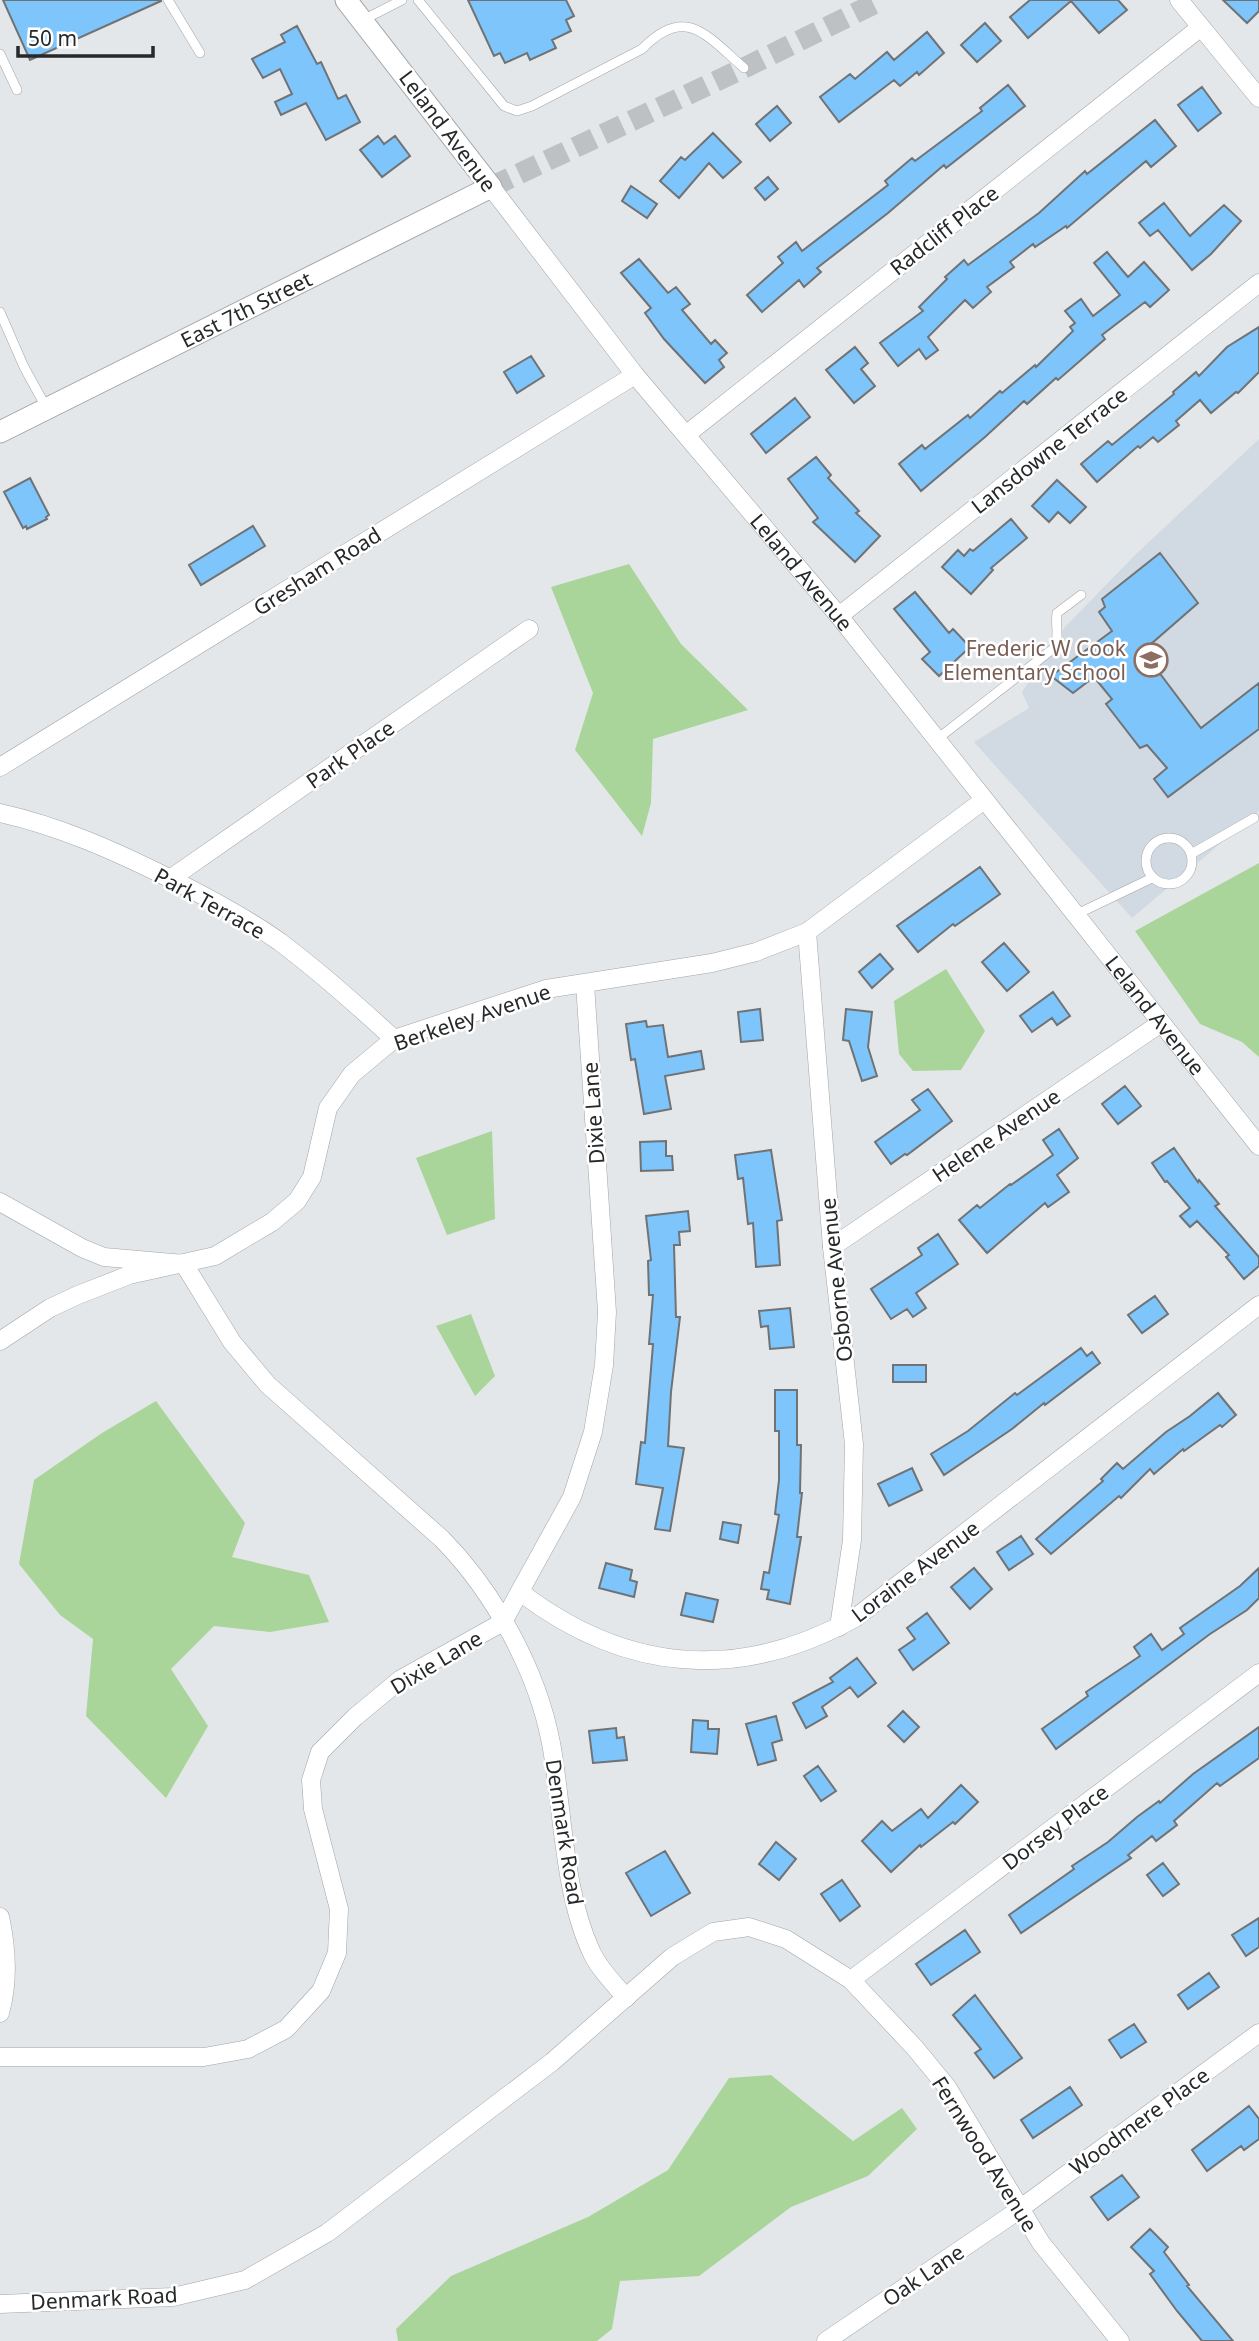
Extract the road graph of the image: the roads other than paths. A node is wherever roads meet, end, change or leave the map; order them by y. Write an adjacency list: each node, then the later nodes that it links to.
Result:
1 (168, 0): 8 (lane)
2 (346, 0): 6 (street, Leland Avenue)
3 (402, 0): 6 (lane)
4 (418, 0): 10 (lane)
5 (1179, 0): 7 (street)
6 (363, 20): 13 (street, Leland Avenue)
7 (1201, 27): 12 (street); 19 (street, Radcliff Place)
8 (200, 53)
9 (0, 54): 11 (lane)
10 (744, 68)
11 (18, 90)
12 (1259, 98)
13 (491, 187): 16 (street, Leland Avenue); 17 (street, East 7th Street)
14 (1259, 284): 21 (street, Lansdowne Terrace)
15 (0, 312): 17 (lane)
16 (635, 375): 19 (street, Leland Avenue); 24 (street, Gresham Road)
17 (47, 408): 18 (street, East 7th Street)
18 (0, 432)
19 (687, 434): 21 (street, Leland Avenue)
20 (1081, 595): 23 (lane)
21 (839, 616): 23 (street, Leland Avenue)
22 (530, 629): 30 (street, Park Place)
23 (936, 740): 25 (street, Leland Avenue)
24 (0, 767)
25 (984, 800): 31 (street, Leland Avenue); 32 (street, Berkeley Avenue)
26 (0, 813): 30 (street, Park Terrace)
27 (1254, 818): 28 (lane)
28 (1191, 854): 29 (lane); 29 (lane)
29 (1152, 878): 31 (lane)
30 (170, 879): 35 (street, Park Terrace)
31 (1075, 915): 34 (street, Leland Avenue)
32 (807, 932): 33 (street, Berkeley Avenue); 38 (street, Osborne Avenue)
33 (585, 984): 35 (street, Berkeley Avenue); 42 (street, Dixie Lane)
34 (1161, 1023): 36 (street, Leland Avenue); 38 (street, Helene Avenue)
35 (394, 1039): 39 (street, Berkeley Avenue)
36 (1259, 1146)
37 (0, 1202): 39 (street)
38 (832, 1247): 44 (street, Osborne Avenue)
39 (184, 1265): 41 (street, Berkeley Avenue); 43 (street, Denmark Road)
40 (1259, 1305): 44 (street, Loraine Avenue)
41 (0, 1341)
42 (520, 1592): 43 (street, Dixie Lane); 44 (street, Loraine Avenue)
43 (503, 1622): 48 (street, Denmark Road); 51 (street, Dixie Lane)
44 (839, 1627)
45 (1259, 1673): 47 (street, Dorsey Place)
46 (0, 1917): 49 (street)
47 (850, 1980): 48 (street, Fernwood Avenue); 52 (street, Fernwood Avenue)
48 (626, 1998): 53 (street, Denmark Road)
49 (0, 2013)
50 (1259, 2033): 52 (street, Woodmere Place)
51 (0, 2057)
52 (1020, 2208): 54 (street, Oak Lane); 55 (street, Fernwood Avenue)
53 (0, 2304)
54 (826, 2341)
55 (1119, 2341)

